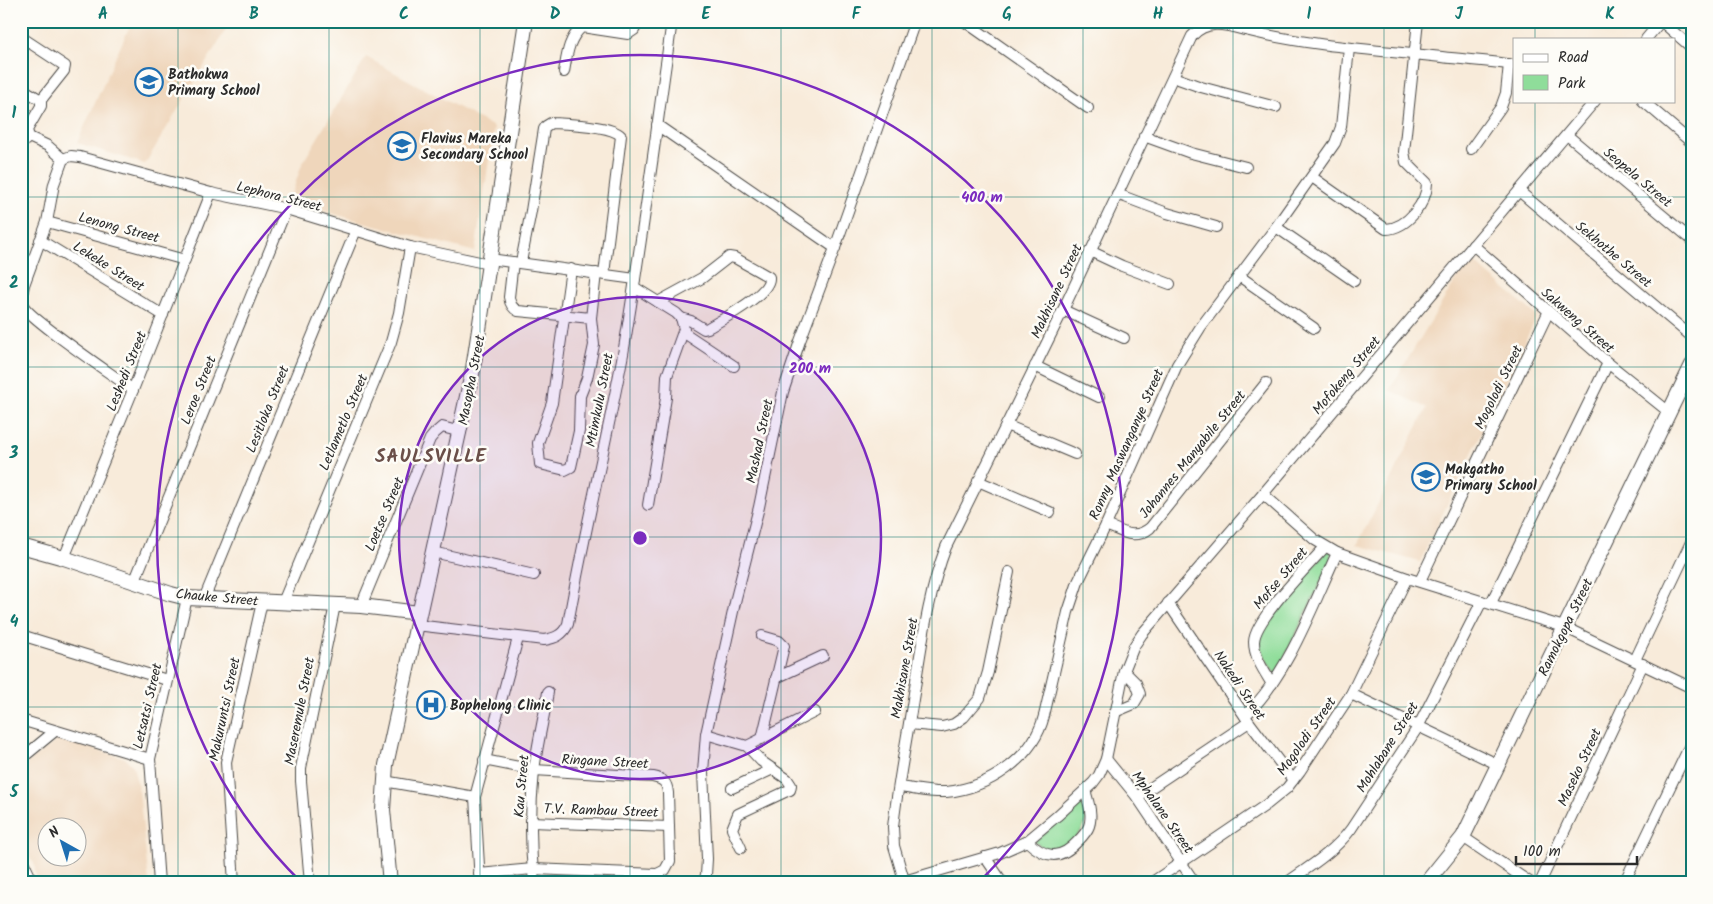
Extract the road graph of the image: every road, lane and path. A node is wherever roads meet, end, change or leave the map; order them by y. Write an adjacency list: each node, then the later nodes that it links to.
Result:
1 (526, 21): 46 (street, Masopha Street)
2 (638, 21): 14 (street)
3 (672, 21): 22 (street, Mtimkulu Street)
4 (914, 21): 43 (street, Mashad Street)
5 (964, 21): 21 (street)
6 (1418, 21): 12 (street)
7 (1661, 21): 9 (street); 11 (street)
8 (21, 37): 17 (street)
9 (1647, 38)
10 (1349, 48): 12 (street, Makhisane Street); 15 (street, Makhisane Street); 30 (street, Ronny Maswanganye Street)
11 (1692, 48)
12 (1415, 54): 13 (street, Makhisane Street); 30 (street)
13 (1512, 65): 27 (street)
14 (564, 72)
15 (1173, 77): 20 (street); 24 (street, Makhisane Street)
16 (21, 88): 17 (street)
17 (41, 100): 25 (street)
18 (1644, 102): 26 (street)
19 (1590, 103): 23 (street, Mofokeng Street)
20 (1276, 107)
21 (1088, 108)
22 (657, 125): 43 (street); 52 (street, Mtimkulu Street)
23 (1567, 135): 31 (street, Mofokeng Street); 40 (street, Seopela Street)
24 (1144, 136): 29 (street); 33 (street, Makhisane Street)
25 (25, 140): 28 (street)
26 (1692, 143)
27 (1470, 148)
28 (63, 159): 32 (street, Lephora Street); 35 (street)
29 (1246, 167)
30 (1312, 177): 37 (street, Ronny Maswanganye Street)
31 (1519, 191): 41 (street, Mofokeng Street); 63 (street, Sekhothe Street)
32 (211, 193): 34 (street, Lephora Street); 45 (street, Leshedi Street)
33 (1117, 194): 36 (street); 44 (street, Makhisane Street)
34 (286, 210): 38 (street, Lephora Street); 90 (street, Leroe Street)
35 (47, 222): 39 (street); 45 (street, Lenong Street)
36 (1216, 226)
37 (1276, 227): 50 (street, Ronny Maswanganye Street); 51 (street)
38 (356, 230): 42 (street, Lephora Street); 93 (street, Lesitloka Street)
39 (40, 240): 57 (street, Lekeke Street); 70 (street)
40 (1692, 240)
41 (1473, 245): 56 (street, Sakweng Street); 77 (street, Mofokeng Street)
42 (410, 247): 46 (street, Lephora Street); 95 (street, Letlametlo Street)
43 (835, 248): 121 (street, Mashad Street)
44 (1090, 251): 53 (street); 55 (street, Makhisane Street)
45 (185, 260): 57 (street, Leshedi Street)
46 (489, 262): 47 (street, Lephora Street); 74 (street, Masopha Street)
47 (517, 262): 48 (street, Lephora Street); 49 (street); 58 (street)
48 (571, 270): 49 (street, Lephora Street); 58 (street)
49 (600, 274): 52 (street, Lephora Street); 59 (street)
50 (1239, 276): 61 (street); 80 (street, Ronny Maswanganye Street)
51 (1354, 282)
52 (635, 283): 54 (street); 104 (street, Mtimkulu Street)
53 (1170, 284)
54 (658, 302): 60 (street); 60 (street)
55 (1063, 310): 64 (street); 68 (street, Makhisane Street)
56 (1548, 313): 65 (street, Sakweng Street); 91 (street, Mogolodi Street)
57 (163, 315): 70 (street, Leshedi Street)
58 (564, 315): 59 (street); 59 (street)
59 (592, 318)
60 (681, 318): 62 (street)
61 (1314, 328)
62 (683, 332): 67 (street); 78 (street)
63 (1692, 337)
64 (1124, 338)
65 (1608, 363): 72 (street, Sakweng Street); 96 (street, Mohlabane Street)
66 (1692, 365): 72 (street, Ramokgopa Street)
67 (734, 366)
68 (1035, 366): 71 (street); 73 (street, Makhisane Street)
69 (1266, 383): 80 (street, Johannes Manyabile Street)
70 (133, 390): 86 (street, Leshedi Street)
71 (1099, 397)
72 (1669, 412): 101 (street, Ramokgopa Street)
73 (1006, 425): 75 (street); 76 (street, Makhisane Street)
74 (461, 432): 84 (street, Masopha Street); 99 (street, Loetse Street)
75 (1074, 454)
76 (978, 481): 79 (street); 118 (street, Makhisane Street)
77 (1263, 494): 83 (street); 97 (street, Mofokeng Street)
78 (648, 505)
79 (1050, 512)
80 (1106, 525): 134 (street, Ronny Maswanganye Street)
81 (1692, 540): 106 (street, Maseko Street)
82 (21, 546): 86 (street, Chauke Street)
83 (1324, 547): 85 (street); 110 (street, Mofse Street)
84 (433, 552): 88 (street); 100 (street, Masopha Street)
85 (1337, 553): 89 (street); 110 (street)
86 (64, 558): 90 (street, Chauke Street)
87 (1009, 572): 118 (street)
88 (534, 575)
89 (1407, 578): 91 (street); 113 (street, Mogolodi Street)
90 (134, 580): 92 (street, Chauke Street)
91 (1420, 581): 96 (street)
92 (187, 598): 93 (street, Chauke Street); 109 (street, Letsatsi Street)
93 (204, 599): 94 (street, Chauke Street)
94 (262, 602): 95 (street, Chauke Street); 155 (street, Makuruntsi Street)
95 (283, 602): 98 (street, Chauke Street)
96 (1487, 602): 101 (street); 119 (street, Mohlabane Street)
97 (1168, 603): 107 (street, Mofokeng Street); 116 (street, Nakedi Street)
98 (335, 606): 99 (street, Chauke Street); 156 (street, Maseremule Street)
99 (361, 606): 100 (street, Chauke Street)
100 (418, 619): 104 (street, Mtimkulu Street); 133 (street, Masopha Street)
101 (1564, 628): 106 (street); 129 (street, Ramokgopa Street)
102 (21, 635): 109 (street)
103 (762, 636): 108 (street)
104 (518, 638): 128 (street)
105 (823, 656): 108 (street)
106 (1639, 662): 111 (street); 165 (street, Maseko Street)
107 (1124, 671): 115 (street, Mofokeng Street); 115 (street)
108 (776, 678): 122 (street)
109 (167, 680): 126 (street, Letsatsi Street)
110 (1272, 684): 116 (street)
111 (1692, 688)
112 (548, 692): 131 (street, Kau Street)
113 (1351, 694): 119 (street); 132 (street, Mogolodi Street)
114 (815, 712): 122 (street)
115 (1115, 712): 127 (street, Mofokeng Street)
116 (1247, 719): 132 (street, Nakedi Street); 138 (street)
117 (21, 720): 120 (street)
118 (909, 724): 134 (street, Makhisane Street)
119 (1418, 727): 129 (street); 163 (street, Mohlabane Street)
120 (55, 731): 125 (street); 126 (street)
121 (706, 734): 124 (street); 159 (street, Mashad Street)
122 (762, 739): 124 (street)
123 (1692, 741): 166 (street)
124 (747, 746): 130 (street)
125 (21, 759)
126 (150, 759): 154 (street, Letsatsi Street)
127 (1106, 759): 136 (street, Mofokeng Street); 138 (street, Mphalane Street)
128 (484, 760): 131 (street, Ringane Street); 137 (street)
129 (1499, 765): 141 (street, Ramokgopa Street)
130 (773, 769): 135 (street); 143 (street)
131 (534, 770): 139 (street, Kau Street); 140 (street, Ringane Street)
132 (1293, 780): 146 (street, Mogolodi Street)
133 (384, 782): 137 (street); 157 (street, Masopha Street)
134 (900, 787): 152 (street, Makhisane Street)
135 (732, 788)
136 (1085, 790): 142 (street, Mofokeng Street); 142 (street)
137 (475, 797): 149 (street)
138 (1137, 797): 146 (street, Mphalane Street)
139 (531, 822): 140 (street, T.V. Rambau Street); 147 (street, Kau Street)
140 (669, 826): 150 (street, Ringane Street)
141 (1463, 837): 164 (street, Ramokgopa Street); 165 (street)
142 (1027, 841): 145 (street, Mofokeng Street)
143 (741, 848)
144 (21, 857): 153 (street)
145 (985, 857): 152 (street, Mofokeng Street); 160 (street)
146 (1181, 862): 161 (street, Mogolodi Street); 162 (street, Mphalane Street)
147 (533, 869): 148 (street); 149 (street); 158 (street, Kau Street)
148 (568, 871): 150 (street); 151 (street)
149 (480, 878)
150 (641, 879)
151 (568, 882)
152 (900, 882)
153 (31, 883)
154 (159, 883)
155 (234, 883)
156 (310, 883)
157 (390, 883)
158 (534, 883)
159 (703, 883)
160 (1003, 883)
161 (1151, 883)
162 (1195, 883)
163 (1286, 883)
164 (1426, 883)
165 (1532, 883)
166 (1624, 883)

